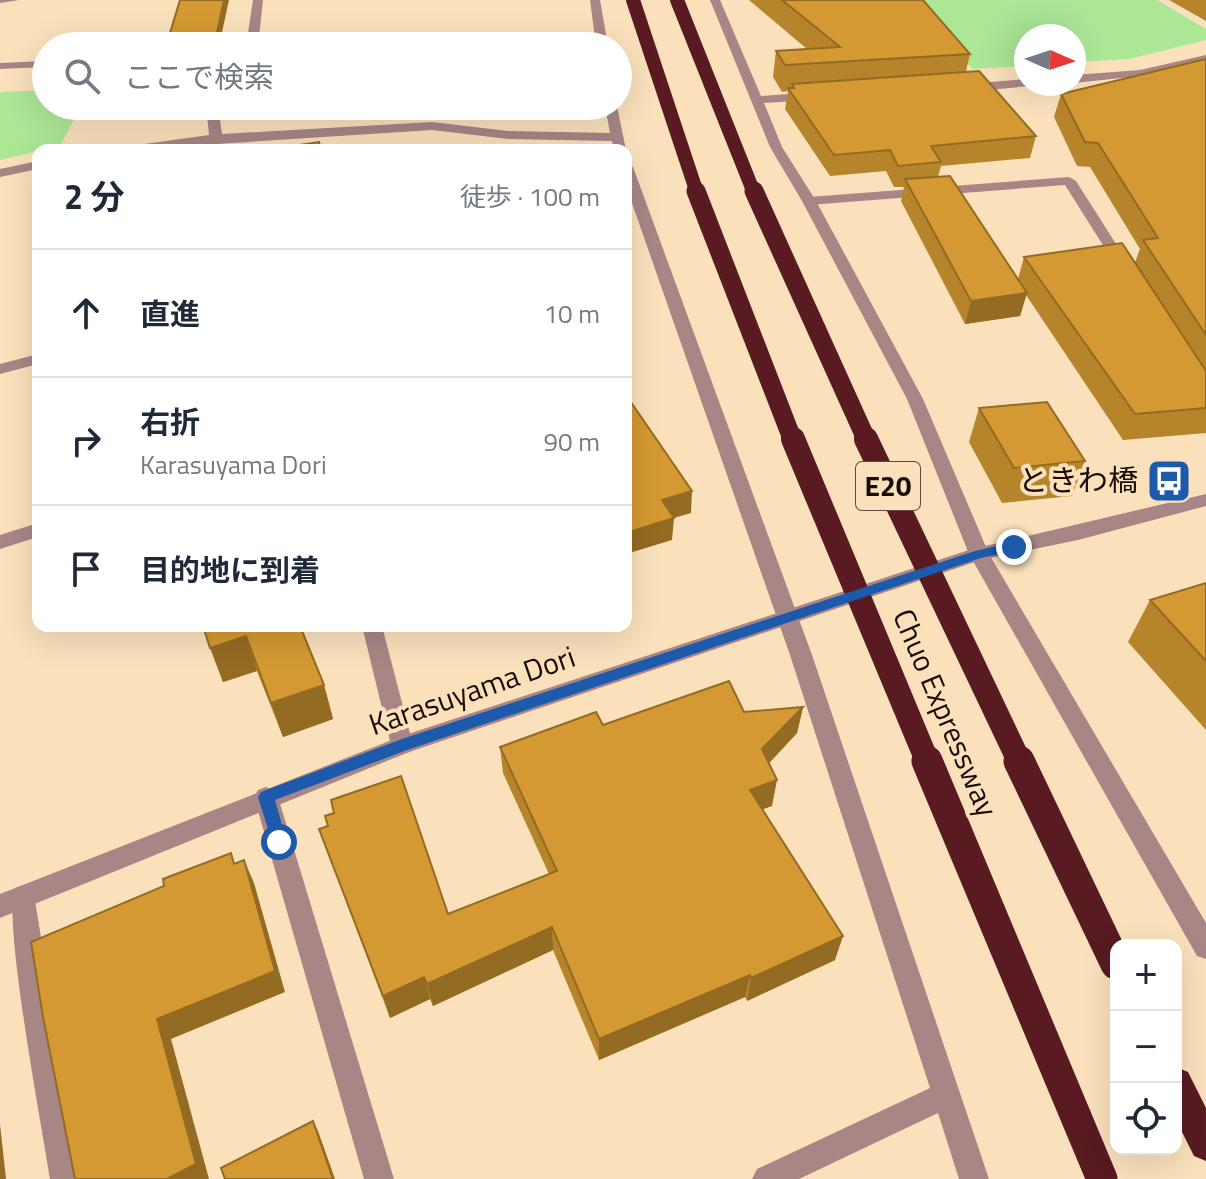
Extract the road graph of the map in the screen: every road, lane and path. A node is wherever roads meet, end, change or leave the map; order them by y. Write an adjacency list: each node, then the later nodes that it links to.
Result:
1 (0, 0): 2 (street)
2 (14, 0)
3 (258, 0): 8 (street)
4 (595, 0): 9 (street)
5 (633, 0): 49 (highway, Chuo Expressway / E20, bridge)
6 (677, 0): 41 (highway, Chuo Expressway / E20, bridge)
7 (715, 0): 17 (street)
8 (254, 32)
9 (600, 32)
10 (1206, 58): 13 (street)
11 (32, 65): 12 (street)
12 (0, 66)
13 (1086, 78)
14 (1014, 84): 15 (street)
15 (947, 89)
16 (821, 96): 17 (street)
17 (758, 100): 27 (street)
18 (214, 120): 20 (street)
19 (614, 120): 23 (street)
20 (216, 138): 21 (street); 22 (street)
21 (173, 144)
22 (234, 144): 23 (street)
23 (618, 144)
24 (32, 166): 25 (street)
25 (0, 173)
26 (632, 184): 35 (street)
27 (809, 201): 28 (street); 34 (street)
28 (1134, 283)
29 (32, 361): 30 (street)
30 (0, 369)
31 (1206, 500): 34 (street, Karasuyama Dori)
32 (32, 532): 33 (street)
33 (0, 542)
34 (979, 554): 35 (street, Karasuyama Dori); 40 (street)
35 (787, 617): 37 (street, Karasuyama Dori); 42 (street)
36 (374, 632): 37 (street)
37 (402, 745): 38 (street, Karasuyama Dori)
38 (266, 797): 39 (street, Karasuyama Dori); 46 (street)
39 (12, 901): 45 (street)
40 (1206, 947)
41 (1110, 951)
42 (945, 1095): 47 (street); 48 (street)
43 (1182, 1096): 44 (highway)
44 (1206, 1144)
45 (65, 1179)
46 (379, 1179)
47 (767, 1179)
48 (974, 1179)
49 (1102, 1179)

